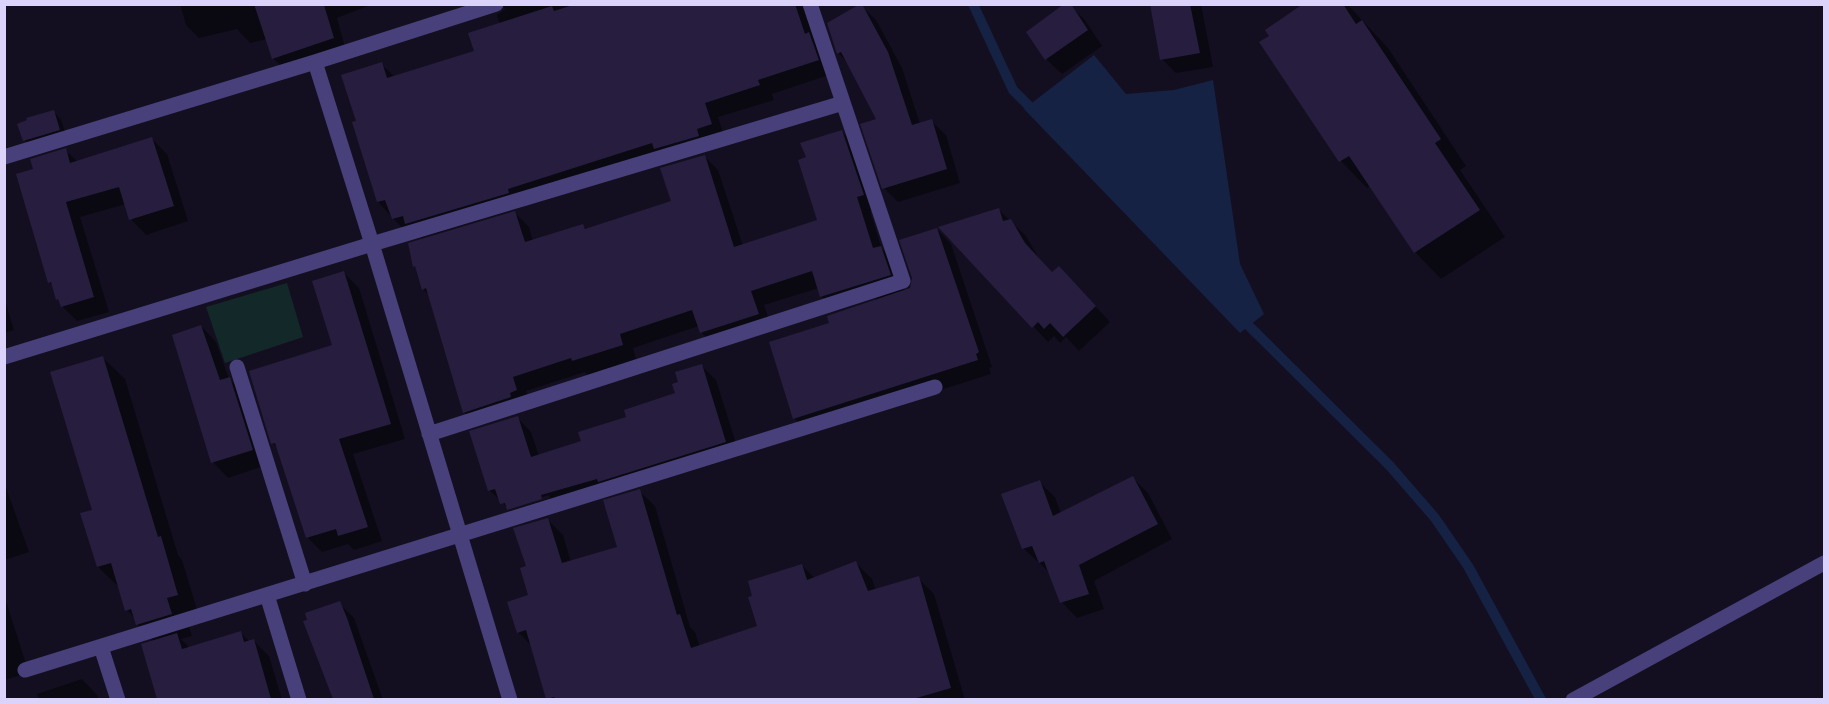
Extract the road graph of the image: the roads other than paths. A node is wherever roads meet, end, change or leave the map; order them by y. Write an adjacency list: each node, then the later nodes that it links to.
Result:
1 (496, 4): 3 (street)
2 (810, 4): 4 (street)
3 (315, 63): 5 (street); 6 (street)
4 (843, 103): 6 (street); 10 (street)
5 (4, 157)
6 (372, 244): 7 (street); 10 (street)
7 (4, 357)
8 (237, 367): 13 (street)
9 (935, 387): 11 (street)
10 (429, 434): 11 (street)
11 (460, 536): 13 (street); 19 (street)
12 (1824, 563): 20 (street)
13 (305, 584): 14 (street)
14 (267, 595): 15 (street); 18 (street)
15 (101, 647): 16 (street); 17 (street)
16 (25, 670)
17 (117, 699)
18 (299, 699)
19 (510, 699)
20 (1573, 699)

